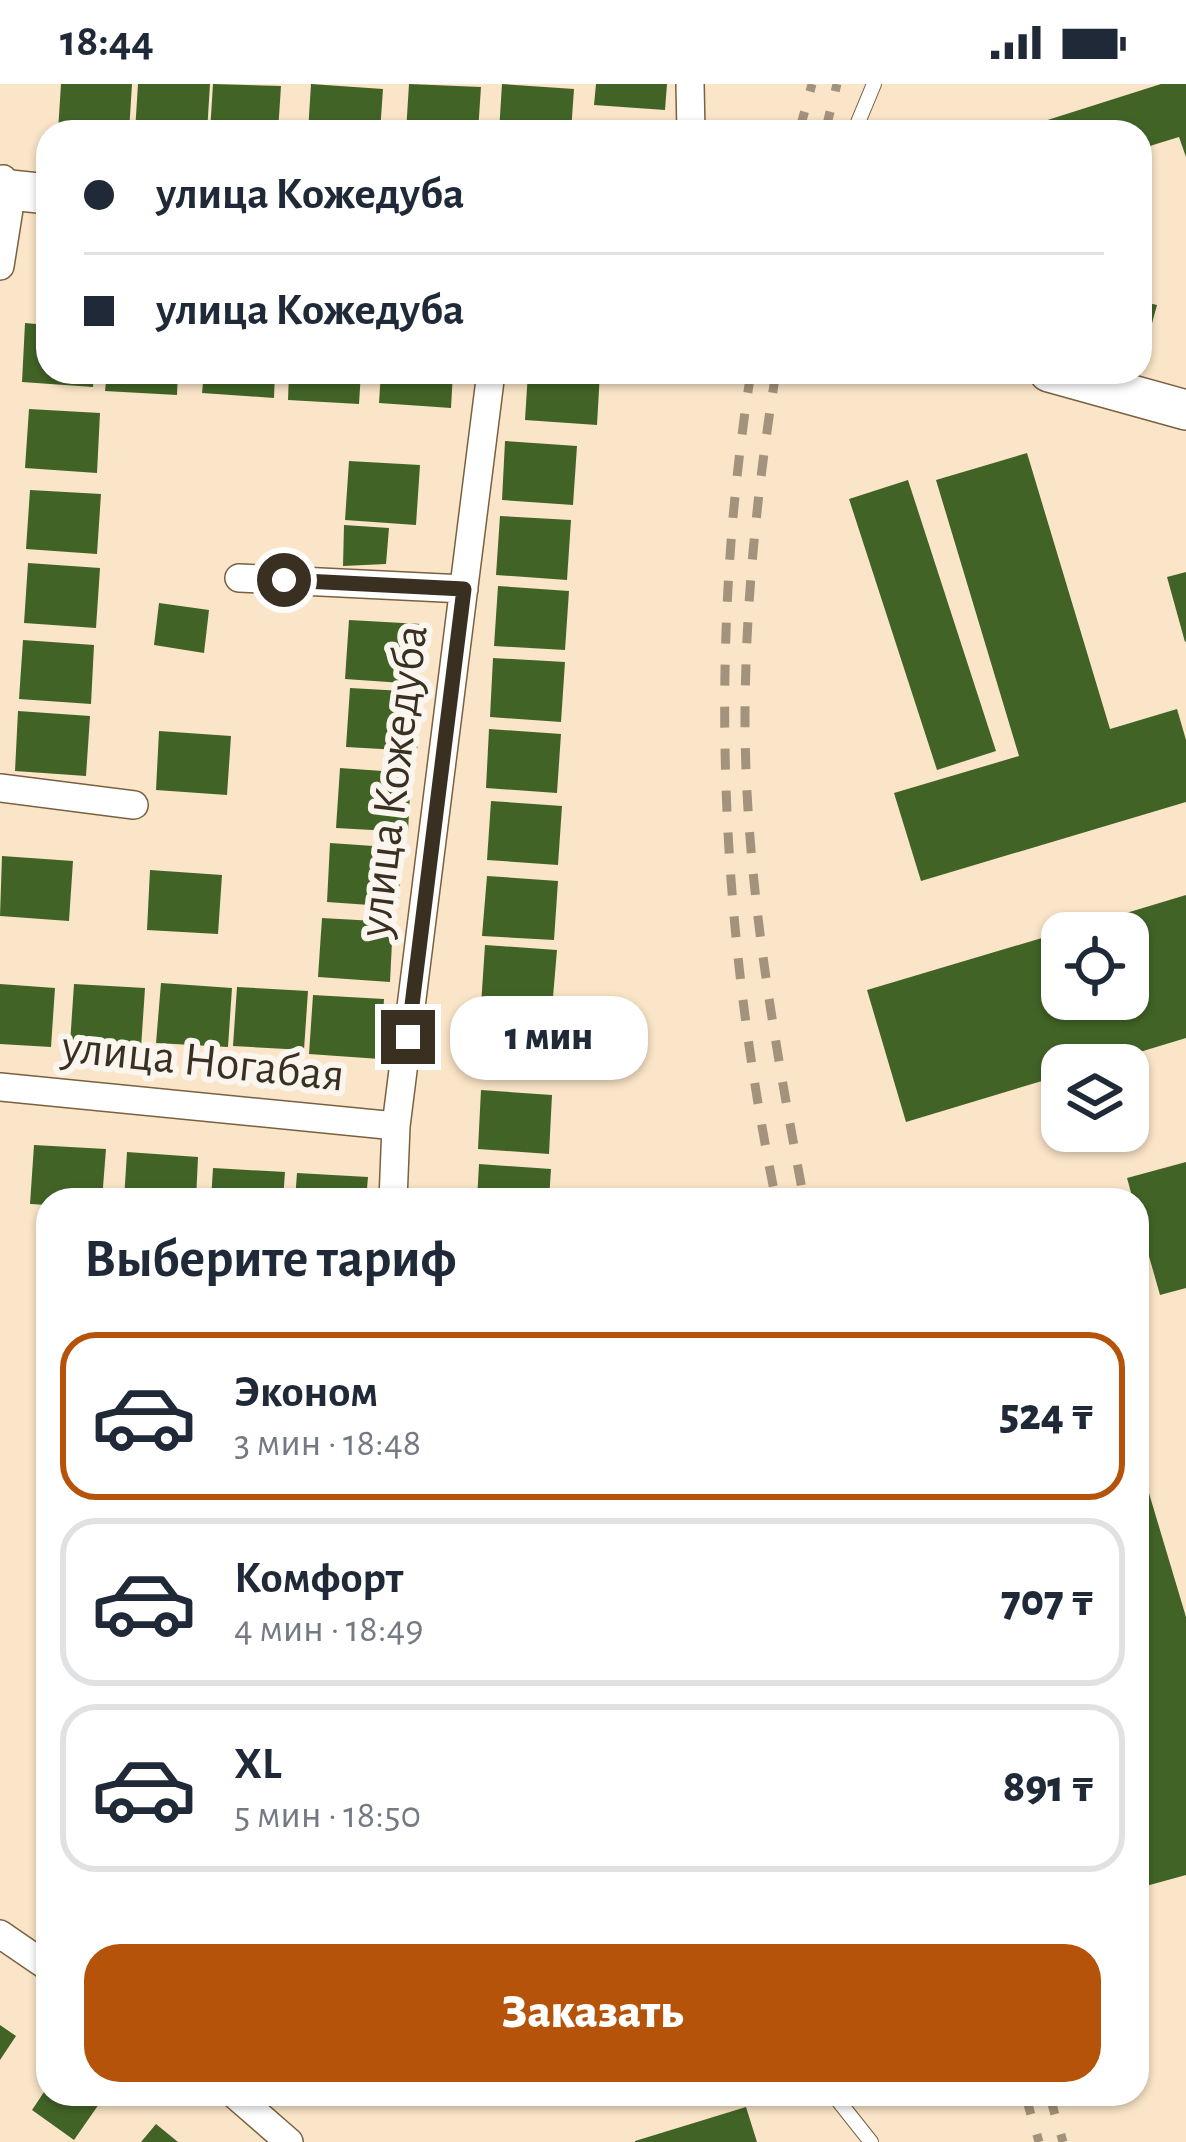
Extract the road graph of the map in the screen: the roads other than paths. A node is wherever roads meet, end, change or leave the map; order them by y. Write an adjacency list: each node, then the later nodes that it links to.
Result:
1 (690, 84): 3 (street)
2 (874, 84): 4 (lane)
3 (691, 120)
4 (859, 120)
5 (15, 187): 6 (street)
6 (0, 266)
7 (490, 384): 11 (street, улица Кожедуба)
8 (1092, 384): 9 (street)
9 (1186, 410)
10 (239, 578): 11 (street, улица Кожедуба)
11 (464, 589): 15 (street, улица Кожедуба)
12 (0, 788): 13 (street)
13 (134, 805)
14 (0, 1087): 15 (street, улица Ногабая)
15 (396, 1126): 16 (street, улица Кожедуба)
16 (393, 1188)
17 (0, 1934): 18 (street)
18 (36, 1959)
19 (248, 2106): 21 (street)
20 (842, 2106): 22 (lane)
21 (289, 2142)
22 (871, 2142)

